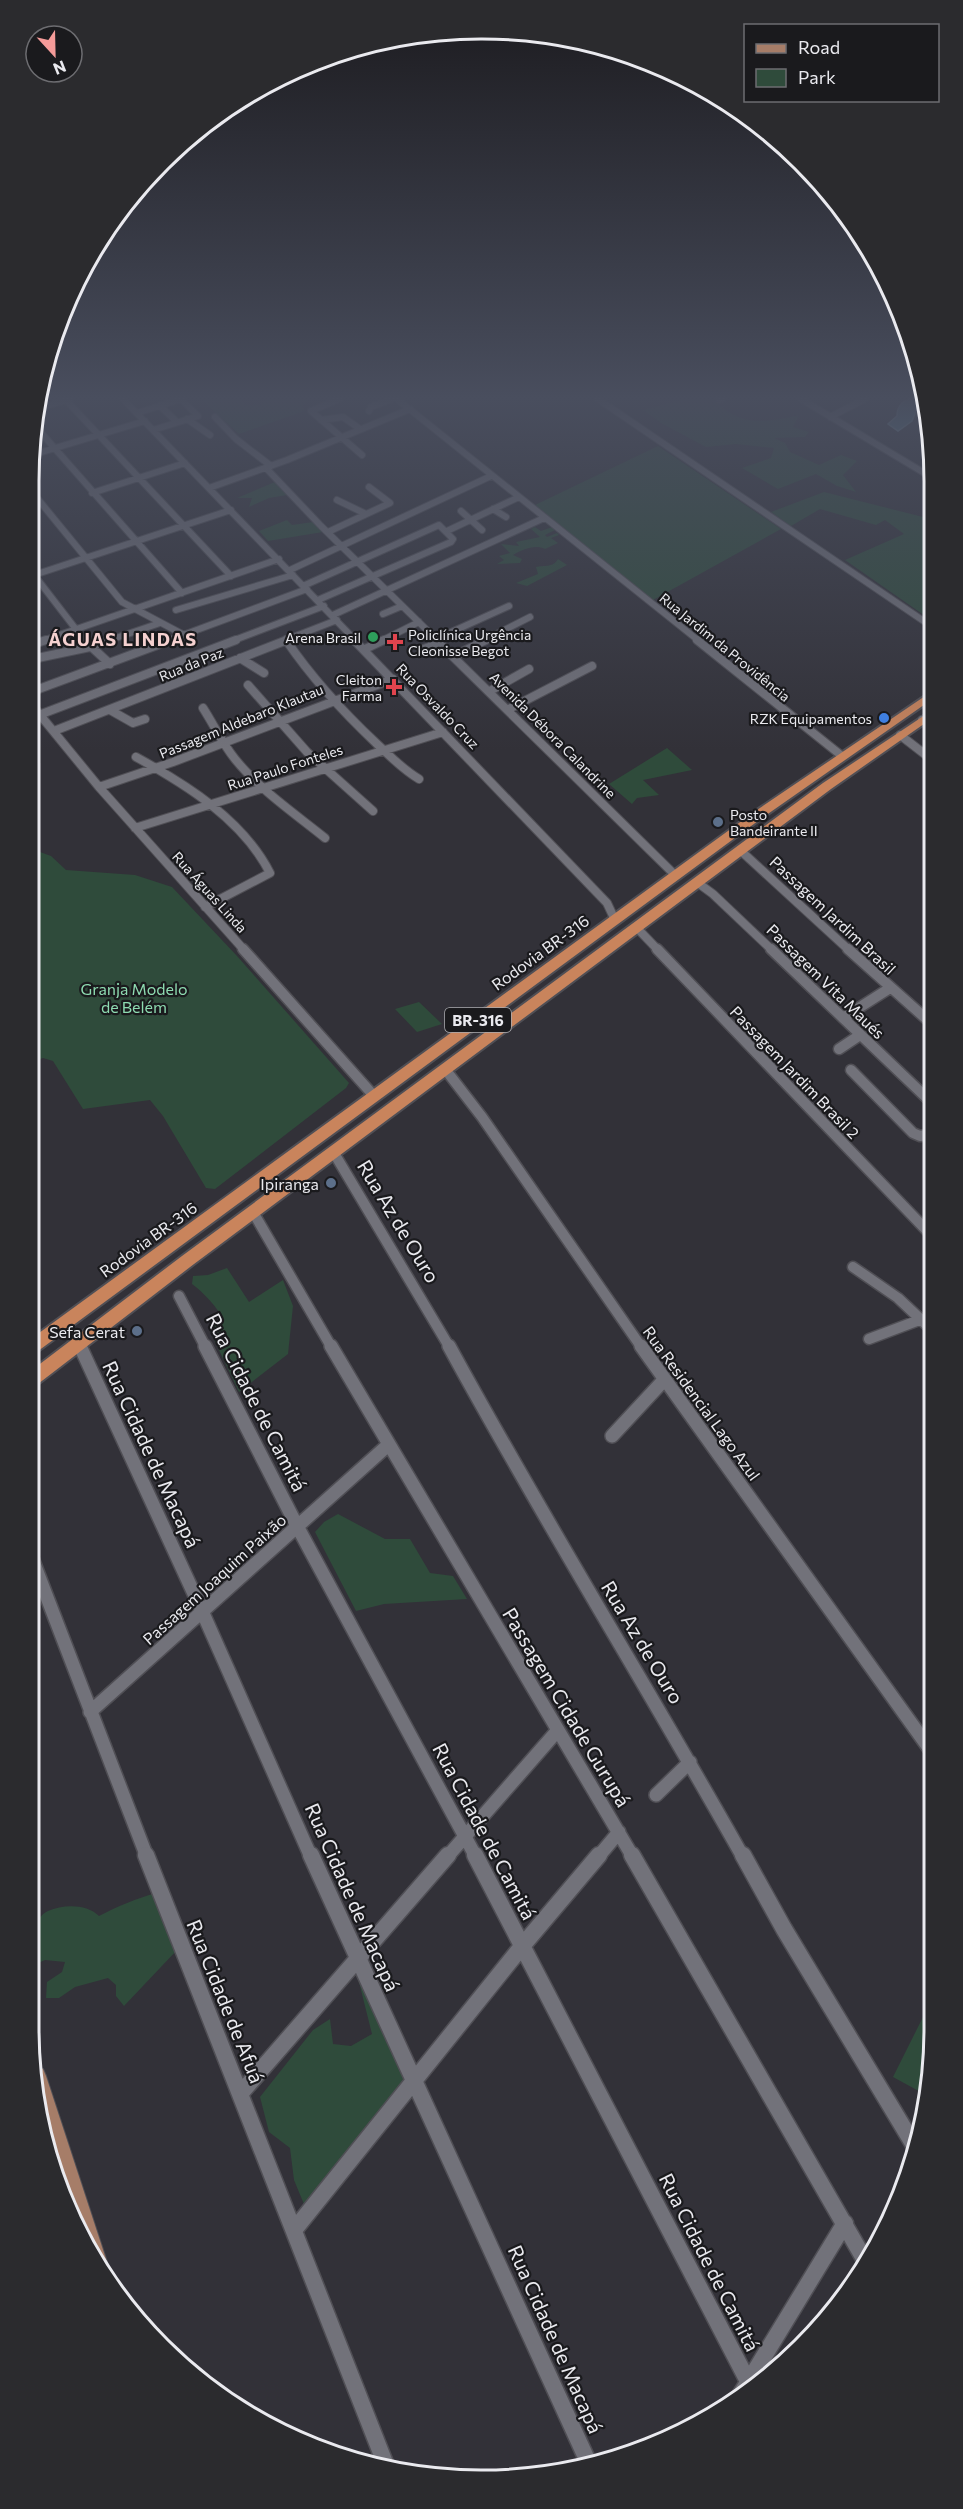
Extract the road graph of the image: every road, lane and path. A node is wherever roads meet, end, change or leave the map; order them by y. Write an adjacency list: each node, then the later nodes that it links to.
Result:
1 (51, 516): 22 (street)
2 (113, 516): 20 (street)
3 (176, 516): 16 (street)
4 (214, 516): 16 (street)
5 (237, 516): 23 (street, Rua Osvaldo Cruz)
6 (313, 516): 19 (street, Avenida Débora Calandrine)
7 (362, 516): 19 (street)
8 (390, 516): 14 (street)
9 (407, 516): 14 (street)
10 (467, 516): 15 (street)
11 (479, 516): 15 (street)
12 (770, 516): 42 (street)
13 (544, 518): 31 (street, Rua da Paz); 82 (street, Rua Jardim da Providência)
14 (399, 520): 21 (street)
15 (472, 520): 17 (street); 18 (street)
16 (185, 526): 20 (street); 28 (street)
17 (482, 530)
18 (447, 531): 24 (street); 27 (street)
19 (328, 532): 21 (street, Avenida Débora Calandrine)
20 (136, 542): 22 (street); 32 (street)
21 (342, 546): 24 (street, Avenida Débora Calandrine); 26 (street)
22 (85, 558): 25 (street); 37 (street)
23 (279, 560): 26 (street, Rua Osvaldo Cruz); 28 (street)
24 (358, 561): 27 (street, Avenida Débora Calandrine); 30 (street)
25 (39, 573)
26 (291, 573): 30 (street, Rua Osvaldo Cruz); 38 (street)
27 (373, 575): 31 (street, Avenida Débora Calandrine); 33 (street)
28 (231, 576): 32 (street)
29 (39, 585): 45 (street)
30 (305, 588): 33 (street, Rua Osvaldo Cruz); 46 (street)
31 (389, 591): 35 (street, Avenida Débora Calandrine); 40 (street, Rua da Paz)
32 (182, 593): 37 (street)
33 (318, 600): 34 (street, Rua Osvaldo Cruz)
34 (324, 606): 40 (street, Rua Osvaldo Cruz); 67 (street)
35 (402, 606): 39 (street); 43 (street, Avenida Débora Calandrine)
36 (509, 606): 48 (street)
37 (135, 610): 44 (street); 45 (street)
38 (176, 610)
39 (383, 614)
40 (335, 617): 47 (street, Rua da Paz); 51 (street, Rua Osvaldo Cruz)
41 (530, 617): 53 (street)
42 (924, 621)
43 (419, 622): 48 (street, Avenida Débora Calandrine); 51 (street)
44 (160, 623): 46 (street); 50 (street)
45 (78, 630): 49 (street); 50 (street)
46 (186, 636): 56 (street)
47 (286, 639): 55 (street, Rua da Paz); 65 (street)
48 (438, 641): 52 (street); 53 (street, Avenida Débora Calandrine)
49 (39, 642)
50 (90, 647): 54 (street); 56 (street)
51 (364, 649): 60 (street, Rua Osvaldo Cruz)
52 (421, 650)
53 (454, 656): 64 (street, Avenida Débora Calandrine)
54 (39, 658)
55 (240, 658): 59 (street); 71 (street, Rua da Paz)
56 (110, 664): 62 (street)
57 (592, 666): 70 (street)
58 (529, 669): 64 (street)
59 (264, 673)
60 (393, 679): 65 (street, Passagem Aldebaro Klautau); 77 (street, Rua Osvaldo Cruz)
61 (248, 685): 74 (street)
62 (39, 689)
63 (87, 689): 68 (street)
64 (490, 691): 70 (street, Avenida Débora Calandrine)
65 (332, 700): 74 (street, Passagem Aldebaro Klautau); 80 (street)
66 (924, 700): 82 (highway, Rodovia BR-316 / BR-316)
67 (39, 708)
68 (39, 708)
69 (203, 708): 79 (street)
70 (509, 709): 94 (street, Avenida Débora Calandrine)
71 (110, 710): 73 (street); 76 (street, Rua da Paz)
72 (39, 715): 76 (street, Rua Águas Linda)
73 (144, 719)
74 (278, 721): 79 (street, Passagem Aldebaro Klautau); 85 (street)
75 (924, 722): 78 (highway, BR-316)
76 (54, 731): 87 (street, Rua Águas Linda)
77 (443, 732): 80 (street, Rua Paulo Fonteles); 96 (street, Rua Osvaldo Cruz)
78 (900, 735): 81 (street); 93 (highway, BR-316)
79 (224, 743): 84 (street, Passagem Aldebaro Klautau); 88 (street)
80 (383, 750): 85 (street, Rua Paulo Fonteles); 86 (street)
81 (924, 754)
82 (842, 756): 94 (highway, Rodovia BR-316 / BR-316)
83 (136, 757): 84 (street)
84 (158, 769): 87 (street, Passagem Aldebaro Klautau); 89 (street)
85 (324, 769): 88 (street, Rua Paulo Fonteles); 90 (street)
86 (419, 779)
87 (99, 787): 91 (street, Rua Águas Linda)
88 (265, 789): 89 (street, Rua Paulo Fonteles); 92 (street)
89 (210, 806): 91 (street, Rua Paulo Fonteles); 97 (street)
90 (373, 811)
91 (135, 828): 97 (street, Rua Águas Linda)
92 (325, 838)
93 (741, 851): 95 (highway, BR-316); 101 (street, Passagem Jardim Brasil)
94 (675, 871): 98 (highway, Rodovia BR-316 / BR-316)
95 (698, 883): 100 (highway, BR-316); 103 (street, Passagem Vita Maués)
96 (607, 903): 98 (street); 99 (street, Rua Osvaldo Cruz)
97 (205, 907): 113 (street, Rua Águas Linda)
98 (633, 907): 99 (highway, Rodovia BR-316 / BR-316)
99 (615, 920): 104 (highway, Rodovia BR-316 / BR-316)
100 (637, 928): 105 (highway, BR-316); 117 (street, Passagem Jardim Brasil 2)
101 (890, 988): 102 (street, Passagem Jardim Brasil); 103 (street)
102 (924, 1017)
103 (843, 1018): 106 (street, Passagem Vita Maués)
104 (472, 1025): 105 (highway); 107 (highway, Rodovia BR-316 / BR-316)
105 (492, 1035): 109 (highway, BR-316)
106 (860, 1035): 108 (street); 112 (street, Passagem Vita Maués)
107 (449, 1041): 109 (highway); 113 (highway, Rodovia BR-316 / BR-316)
108 (839, 1049)
109 (464, 1055): 110 (highway, BR-316)
110 (445, 1069): 115 (highway, BR-316); 127 (street, Rua Residencial Lago Azul)
111 (851, 1070): 114 (street)
112 (924, 1095)
113 (374, 1096): 122 (highway, Rodovia BR-316 / BR-316)
114 (924, 1135)
115 (334, 1153): 116 (highway, BR-316); 136 (street, Rua Az de Ouro)
116 (253, 1212): 123 (highway, BR-316); 129 (street, Passagem Cidade Gurupá)
117 (924, 1228)
118 (853, 1267): 120 (street)
119 (179, 1296): 130 (street, Rua Cidade de Camitá)
120 (922, 1319): 121 (street)
121 (868, 1339)
122 (39, 1342)
123 (79, 1345): 125 (highway, BR-316); 132 (street, Rua Cidade de Macapá)
124 (39, 1368): 125 (highway)
125 (47, 1369): 126 (highway, BR-316)
126 (39, 1374)
127 (664, 1380): 128 (street); 135 (street, Rua Residencial Lago Azul)
128 (612, 1436)
129 (387, 1446): 130 (street, Passagem Joaquim Paixão); 134 (street, Passagem Cidade Gurupá)
130 (297, 1526): 132 (street, Passagem Joaquim Paixão); 139 (street, Rua Cidade de Camitá)
131 (39, 1577): 133 (street, Rua Cidade de Afuá)
132 (202, 1611): 133 (street, Passagem Joaquim Paixão); 141 (street, Rua Cidade de Macapá)
133 (90, 1712): 143 (street, Rua Cidade de Afuá)
134 (558, 1730): 138 (street, Passagem Cidade Gurupá); 139 (street)
135 (924, 1741)
136 (690, 1762): 137 (street); 145 (street, Rua Az de Ouro)
137 (656, 1795)
138 (619, 1832): 140 (street); 147 (street, Passagem Cidade Gurupá)
139 (465, 1839): 140 (street, Rua Cidade de Camitá); 141 (street)
140 (523, 1945): 142 (street); 151 (street, Rua Cidade de Camitá)
141 (357, 1960): 142 (street, Rua Cidade de Macapá); 143 (street)
142 (415, 2080): 148 (street); 152 (street, Rua Cidade de Macapá)
143 (240, 2094): 148 (street, Rua Cidade de Afuá)
144 (48, 2112): 146 (main road)
145 (910, 2138)
146 (80, 2212)
147 (844, 2223): 149 (street, Passagem Cidade Gurupá); 150 (street)
148 (295, 2229): 153 (street, Rua Cidade de Afuá)
149 (862, 2254)
150 (756, 2375)
151 (748, 2381)
152 (586, 2457)
153 (383, 2459)

